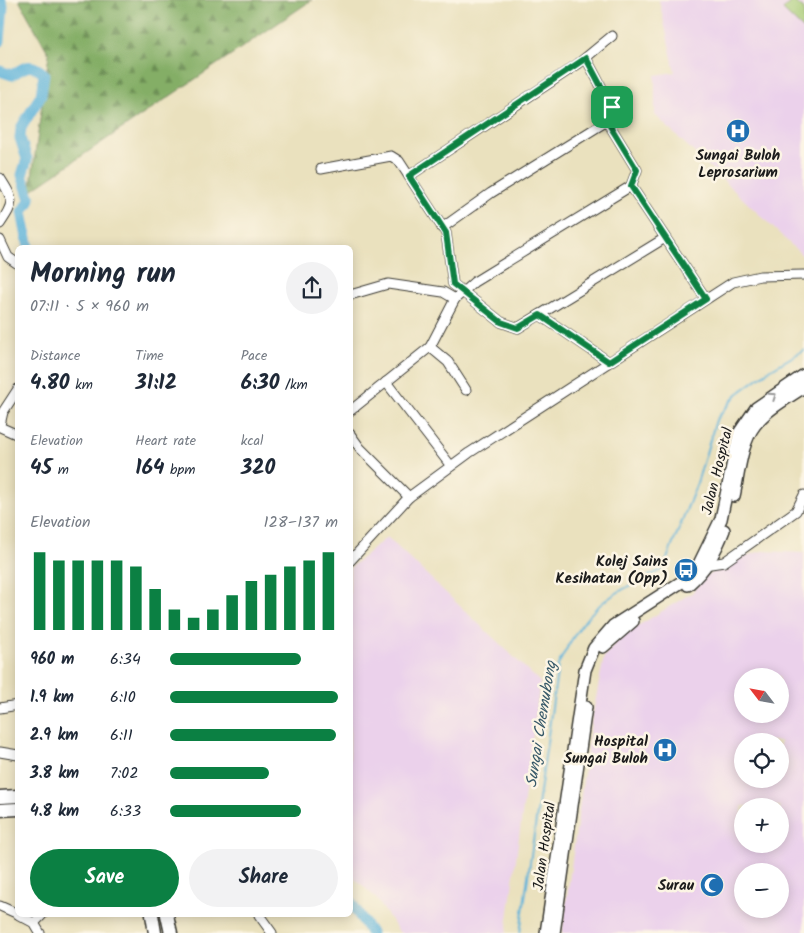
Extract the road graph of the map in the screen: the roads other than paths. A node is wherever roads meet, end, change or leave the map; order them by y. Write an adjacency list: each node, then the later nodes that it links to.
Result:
1 (612, 36): 2 (street)
2 (586, 58): 3 (street); 5 (street)
3 (607, 121): 7 (street); 10 (street)
4 (321, 169): 5 (street)
5 (409, 176): 10 (street)
6 (0, 178): 8 (street)
7 (631, 186): 11 (street); 16 (street)
8 (4, 193): 9 (street)
9 (0, 224)
10 (442, 228): 16 (street)
11 (665, 238): 17 (street); 18 (street)
12 (0, 240): 13 (street)
13 (15, 262)
14 (804, 275): 17 (street)
15 (353, 294): 16 (street)
16 (459, 296): 18 (street); 19 (street)
17 (706, 299): 20 (street)
18 (540, 315): 20 (street)
19 (430, 347): 22 (street); 24 (street)
20 (609, 362): 30 (street)
21 (804, 375): 34 (main road, Jalan Hospital, one-way to 21)
22 (386, 382): 26 (street); 30 (street)
23 (804, 386): 34 (main road, Jalan Hospital)
24 (466, 390)
25 (15, 394): 27 (street)
26 (353, 409)
27 (0, 426): 28 (street)
28 (15, 434)
29 (353, 438): 32 (street)
30 (450, 466): 32 (street)
31 (804, 495): 34 (street)
32 (409, 497): 33 (street)
33 (353, 558)
34 (702, 565): 55 (main road, Jalan Hospital); 56 (main road, Jalan Hospital)
35 (15, 706): 36 (street)
36 (0, 708)
37 (0, 752): 38 (street)
38 (15, 754)
39 (15, 796): 40 (highway)
40 (0, 797)
41 (15, 809): 42 (highway)
42 (0, 810)
43 (0, 906): 44 (street)
44 (15, 914)
45 (22, 917): 50 (street)
46 (40, 917): 50 (street)
47 (152, 917): 52 (highway)
48 (167, 917): 53 (highway)
49 (260, 917): 54 (street)
50 (34, 923): 51 (street)
51 (40, 933)
52 (155, 933)
53 (171, 933)
54 (272, 933)
55 (546, 933)
56 (554, 933)

